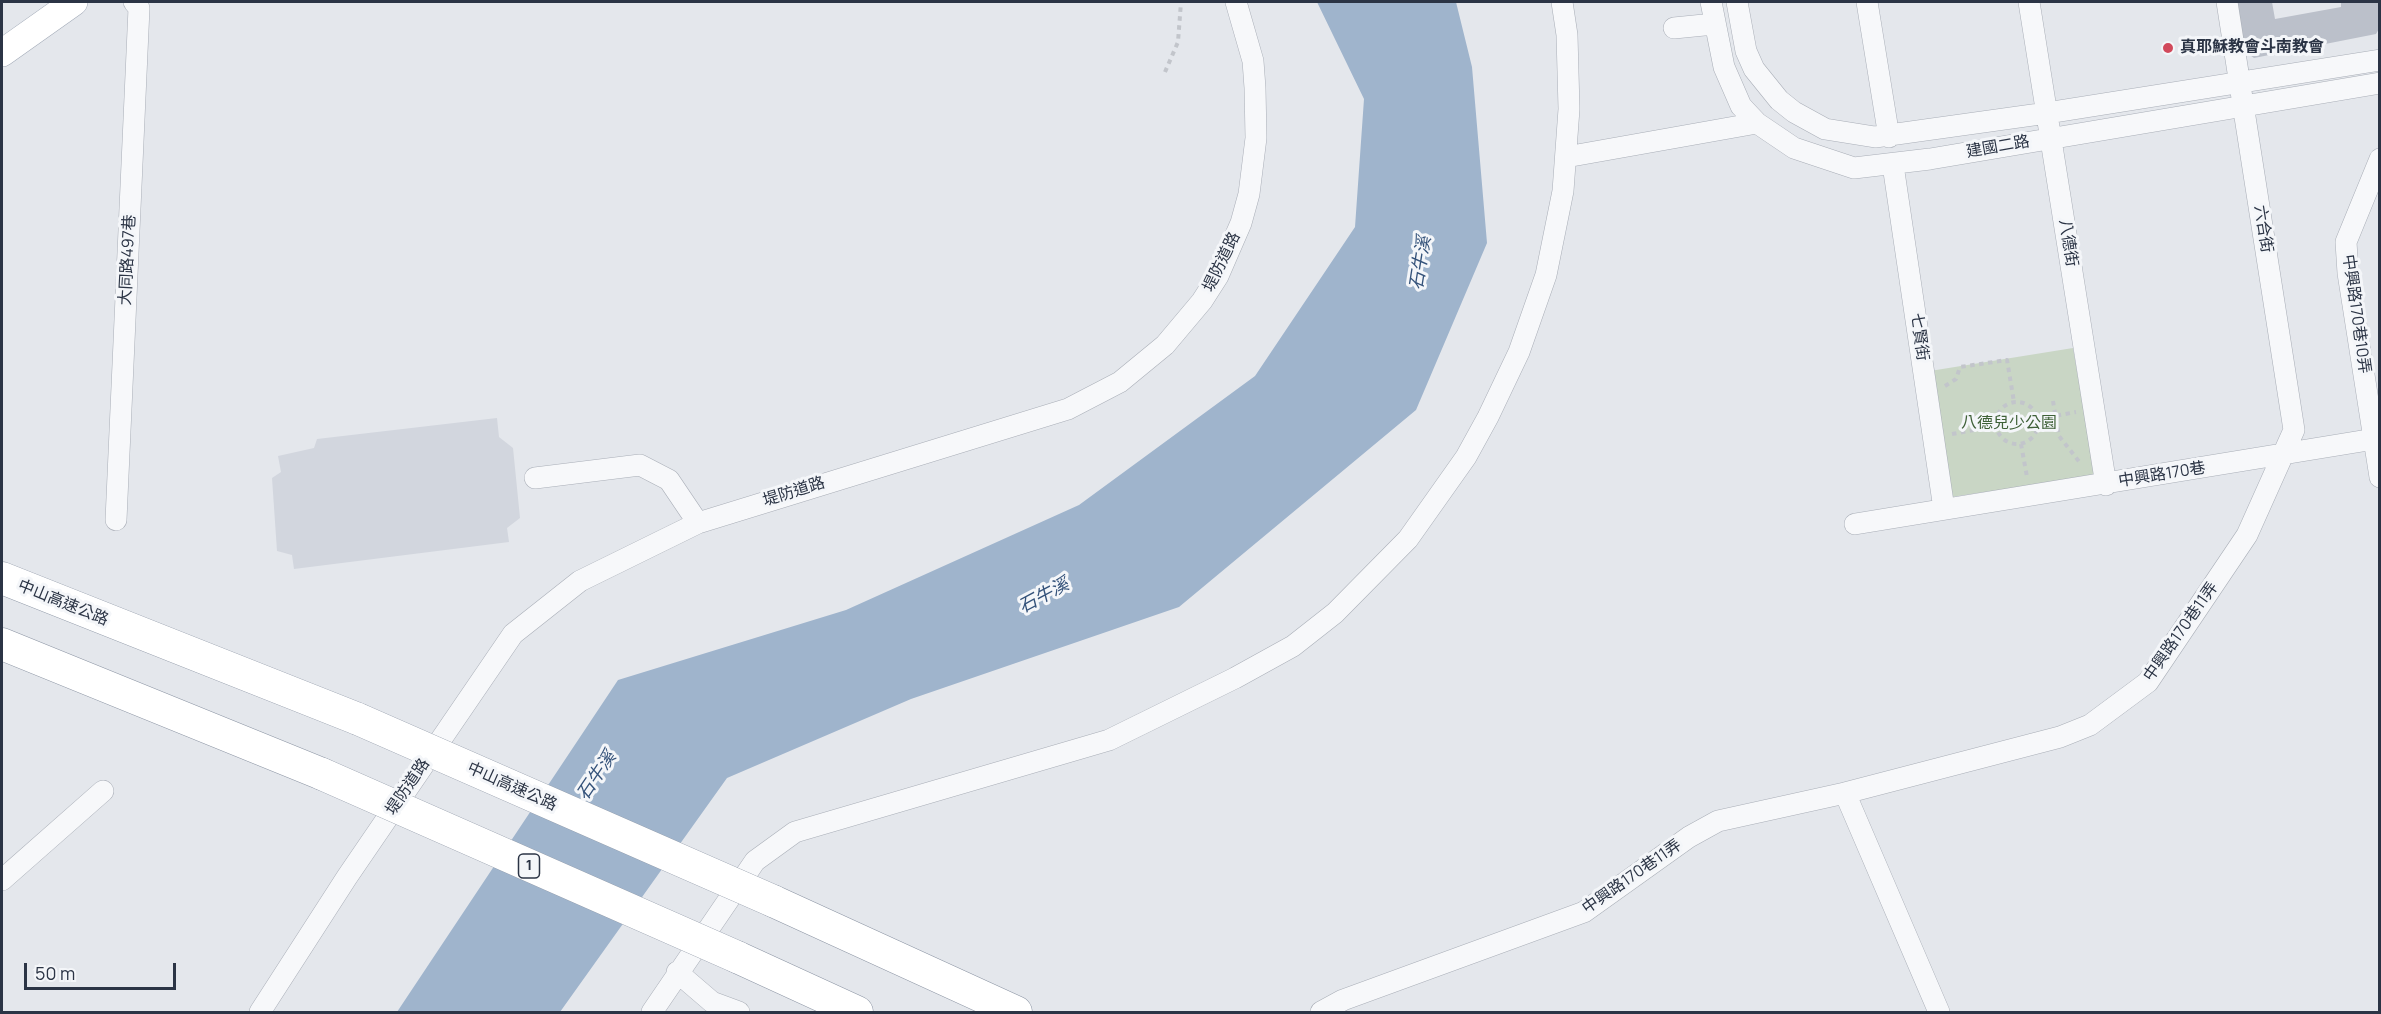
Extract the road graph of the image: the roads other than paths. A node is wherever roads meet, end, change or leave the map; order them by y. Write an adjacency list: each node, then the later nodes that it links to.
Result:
1 (74, 2): 12 (main road)
2 (134, 2): 30 (street, 大同路497巷)
3 (1236, 2): 31 (street, 堤防道路)
4 (1562, 2): 21 (street)
5 (1711, 2): 10 (street, 建國二路)
6 (1737, 2): 19 (street, 建國二路)
7 (1867, 2): 19 (street)
8 (2029, 2): 17 (street, 八德街)
9 (2227, 2): 14 (street, 六合街)
10 (1714, 24): 11 (street); 18 (street, 建國二路)
11 (1674, 28)
12 (2, 53)
13 (2379, 60): 14 (street, 建國二路)
14 (2240, 82): 16 (street, 六合街); 17 (street, 建國二路)
15 (2379, 82): 16 (street, 建國二路)
16 (2244, 106): 20 (street, 建國二路); 25 (street, 六合街)
17 (2047, 113): 19 (street, 建國二路); 20 (street, 八德街)
18 (1757, 123): 21 (street); 23 (street, 建國二路)
19 (1889, 136)
20 (2051, 138): 23 (street, 建國二路); 28 (street, 八德街)
21 (1566, 157): 38 (street)
22 (2379, 159): 24 (street, 中興路170巷10弄)
23 (1893, 165): 29 (street, 七賢街)
24 (2377, 438): 25 (street, 中興路170巷); 26 (street, 中興路170巷10弄)
25 (2284, 455): 28 (street, 中興路170巷); 36 (street, 中興路170巷11弄)
26 (2379, 477)
27 (535, 478): 31 (street)
28 (2106, 485): 29 (street, 中興路170巷)
29 (1944, 509): 32 (street, 中興路170巷)
30 (116, 520)
31 (698, 523): 39 (street, 堤防道路)
32 (1855, 524)
33 (2, 578): 43 (highway, 中山高速公路, bridge)
34 (2, 644): 42 (highway, 1, bridge)
35 (103, 791): 37 (street)
36 (1845, 793): 44 (street, 中興路170巷11弄); 45 (street)
37 (2, 880)
38 (677, 972): 40 (street); 41 (street)
39 (260, 1012)
40 (652, 1012)
41 (739, 1012)
42 (857, 1012)
43 (1016, 1012)
44 (1321, 1012)
45 (1939, 1012)

